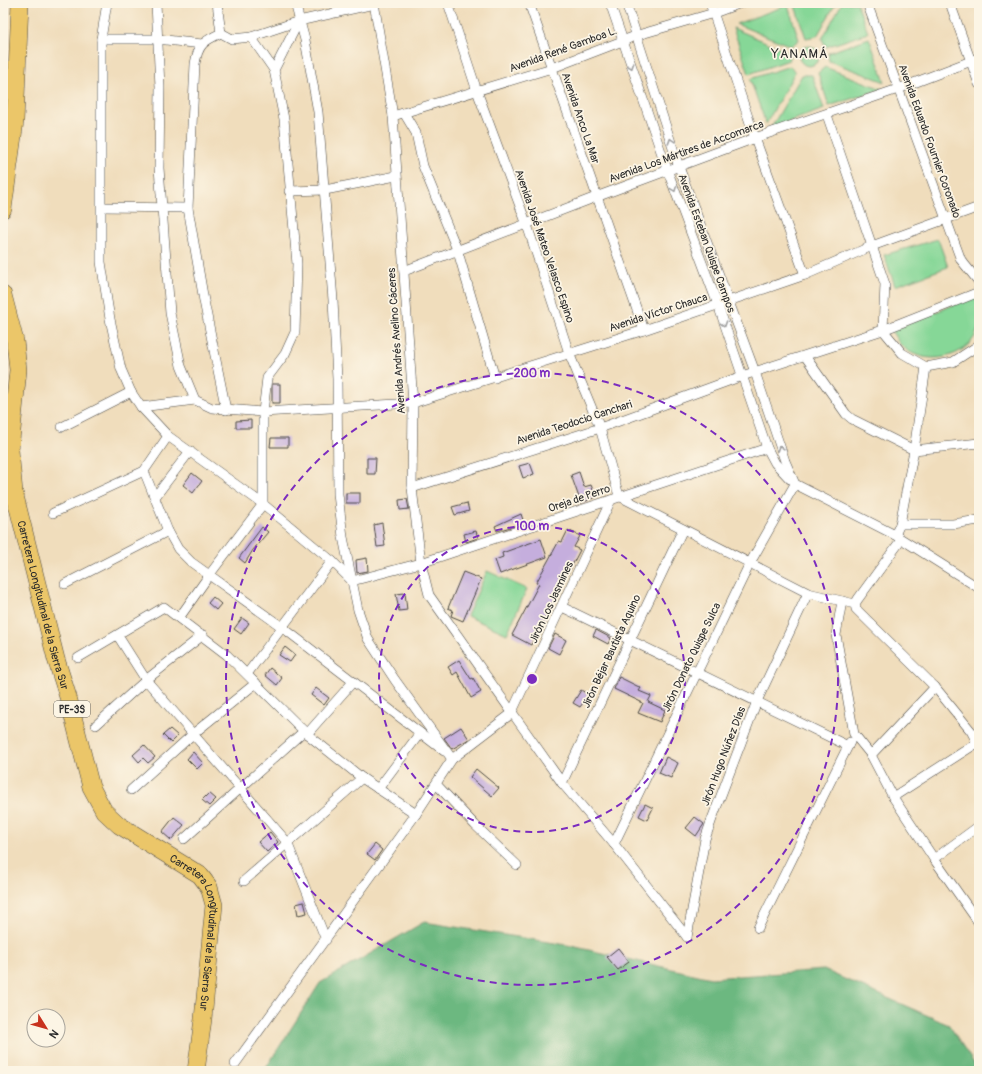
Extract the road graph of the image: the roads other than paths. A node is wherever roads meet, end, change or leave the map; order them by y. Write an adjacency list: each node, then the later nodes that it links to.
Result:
1 (20, 3): 44 (highway)
2 (107, 3): 20 (street)
3 (156, 3): 21 (street)
4 (217, 3): 17 (street)
5 (295, 3): 16 (street)
6 (448, 3): 29 (street, Avenida José Mateo Velasco Espino)
7 (529, 3): 25 (street, Avenida Anco La Mar)
8 (610, 3): 22 (street, Avenida Esteban Quispe Campos)
9 (626, 3): 18 (street)
10 (710, 3): 15 (street)
11 (741, 3): 15 (street, Avenida René Gamboa L.)
12 (867, 3): 28 (street, Avenida Eduardo Fournier Coronado)
13 (950, 3): 24 (street)
14 (374, 4): 16 (street); 32 (street, Avenida Andrés Avelino Cáceres)
15 (714, 13): 18 (street, Avenida René Gamboa L.); 33 (street)
16 (299, 21): 19 (street); 26 (street); 37 (street)
17 (221, 33): 19 (street); 23 (street)
18 (638, 35): 22 (street, Avenida René Gamboa L.); 34 (street, one-way to 18)
19 (251, 37): 26 (street)
20 (101, 39): 21 (street); 40 (street)
21 (158, 39): 23 (street); 42 (street)
22 (623, 41): 25 (street, Avenida René Gamboa L.); 35 (street, Avenida Esteban Quispe Campos, one-way to 35)
23 (202, 44): 43 (street)
24 (975, 60): 27 (street); 28 (street, Avenida Los Mártires de Accomarca)
25 (552, 68): 29 (street, Avenida René Gamboa L.); 39 (street, Avenida Anco La Mar)
26 (274, 70): 38 (street)
27 (979, 84)
28 (898, 90): 31 (street, Avenida Los Mártires de Accomarca); 45 (street, Avenida Eduardo Fournier Coronado)
29 (477, 91): 30 (street, Avenida René Gamboa L.); 46 (street, Avenida José Mateo Velasco Espino)
30 (404, 113): 32 (street, Avenida René Gamboa L.); 48 (street)
31 (827, 115): 33 (street, Avenida Los Mártires de Accomarca); 47 (street)
32 (393, 116): 36 (street, Avenida Andrés Avelino Cáceres)
33 (755, 138): 34 (street, Avenida Los Mártires de Accomarca); 50 (street)
34 (679, 167): 35 (street, Avenida Los Mártires de Accomarca); 54 (street)
35 (668, 172): 39 (street, Avenida Los Mártires de Accomarca); 55 (street, Avenida Esteban Quispe Campos, one-way to 55)
36 (396, 176): 37 (street); 49 (street, Avenida Andrés Avelino Cáceres)
37 (325, 190): 38 (street); 69 (street)
38 (289, 191): 71 (street)
39 (596, 197): 46 (street, Avenida Los Mártires de Accomarca); 56 (street, Avenida Anco La Mar)
40 (102, 206): 42 (street); 65 (street)
41 (979, 207): 45 (street, Avenida Víctor Chauca)
42 (162, 208): 43 (street); 66 (street)
43 (188, 208): 70 (street)
44 (3, 209)
45 (947, 220): 47 (street, Avenida Víctor Chauca); 51 (street, Avenida Eduardo Fournier Coronado)
46 (527, 225): 48 (street, Avenida Los Mártires de Accomarca); 59 (street, Avenida José Mateo Velasco Espino)
47 (872, 246): 50 (street, Avenida Víctor Chauca); 57 (street)
48 (458, 252): 49 (street, Avenida Los Mártires de Accomarca); 64 (street)
49 (404, 271): 67 (street, Avenida Andrés Avelino Cáceres)
50 (805, 275): 54 (street, Avenida Víctor Chauca)
51 (979, 282)
52 (979, 292): 57 (street, Avenida Teodocio Canchari)
53 (3, 295): 147 (highway, Carretera Longitudinal de la Sierra Sur / PE-3S)
54 (729, 301): 55 (street, Avenida Víctor Chauca); 62 (street)
55 (718, 305): 56 (street, Avenida Víctor Chauca); 63 (street, Avenida Esteban Quispe Campos, one-way to 63)
56 (644, 330): 59 (street, Avenida Víctor Chauca)
57 (883, 330): 60 (street, Avenida Teodocio Canchari); 61 (street)
58 (979, 347): 61 (street)
59 (569, 354): 64 (street, Avenida Víctor Chauca); 73 (street, Avenida José Mateo Velasco Espino)
60 (805, 356): 62 (street, Avenida Teodocio Canchari); 77 (street)
61 (926, 367): 77 (street)
62 (755, 372): 63 (street, Avenida Teodocio Canchari); 80 (street, one-way to 62)
63 (742, 376): 73 (street, Avenida Teodocio Canchari); 76 (street, Avenida Esteban Quispe Campos)
64 (495, 378): 67 (street, Avenida Víctor Chauca)
65 (131, 392): 68 (street); 72 (street)
66 (195, 400): 68 (street); 70 (street, Avenida Víctor Chauca)
67 (413, 403): 69 (street, Avenida Víctor Chauca); 81 (street, Avenida Andrés Avelino Cáceres)
68 (141, 407): 74 (street)
69 (336, 407): 71 (street, Avenida Víctor Chauca); 95 (street)
70 (226, 410): 71 (street, Avenida Víctor Chauca)
71 (262, 412): 84 (street)
72 (62, 427)
73 (600, 428): 81 (street, Avenida Teodocio Canchari); 83 (street, Avenida José Mateo Velasco Espino)
74 (168, 436): 78 (street); 79 (street)
75 (979, 443): 77 (street)
76 (767, 448): 80 (street, Avenida Esteban Quispe Campos); 83 (street, Oreja de Perro)
77 (914, 450): 87 (street)
78 (190, 451): 82 (street); 84 (street)
79 (144, 471): 82 (street); 85 (street)
80 (795, 484): 90 (street, Avenida Esteban Quispe Campos); 93 (street, Jirón Donato Quispe Sulca)
81 (412, 488): 92 (street, Avenida Andrés Avelino Cáceres)
82 (155, 497): 89 (street)
83 (615, 498): 88 (street); 92 (street, Oreja de Perro); 101 (street, Jirón Los Jasmines)
84 (263, 504): 91 (street); 94 (street)
85 (53, 513)
86 (979, 520): 87 (street)
87 (900, 524): 90 (street)
88 (683, 529): 93 (street); 106 (street, Jirón Béjar Bautista Aquino)
89 (168, 532): 94 (street); 96 (street)
90 (898, 537): 97 (street, Avenida Esteban Quispe Campos); 100 (street)
91 (332, 561): 95 (street); 103 (street)
92 (421, 563): 95 (street, Oreja de Perro); 115 (street, Avenida Andrés Avelino Cáceres)
93 (750, 563): 98 (street); 108 (street, Jirón Donato Quispe Sulca)
94 (210, 574): 102 (street); 103 (street)
95 (352, 581): 126 (street)
96 (65, 584)
97 (979, 589)
98 (808, 593): 99 (street); 114 (street, Jirón Hugo Núñez Días)
99 (842, 601): 100 (street); 122 (street)
100 (855, 604): 113 (street)
101 (562, 607): 106 (street); 115 (street, Jirón Los Jasmines)
102 (179, 618): 104 (street); 105 (street)
103 (282, 627): 109 (street); 112 (street)
104 (203, 635): 109 (street); 110 (street)
105 (118, 636): 107 (street); 110 (street)
106 (629, 640): 108 (street); 128 (street, Jirón Béjar Bautista Aquino)
107 (78, 658)
108 (696, 672): 114 (street); 138 (street, Jirón Donato Quispe Sulca)
109 (247, 674): 111 (street)
110 (146, 680): 116 (street); 121 (street)
111 (256, 683): 119 (street); 121 (street)
112 (352, 683): 119 (street); 120 (street)
113 (935, 687): 118 (street); 125 (street)
114 (757, 701): 124 (street); 144 (street, Jirón Hugo Núñez Días)
115 (511, 714): 126 (street); 128 (street, Avenida Andrés Avelino Cáceres)
116 (96, 725)
117 (979, 725): 118 (street)
118 (971, 731): 123 (street)
119 (306, 732): 127 (street); 130 (street)
120 (420, 733): 126 (street); 131 (street)
121 (193, 734): 130 (street); 132 (street)
122 (854, 734): 124 (street); 125 (street)
123 (978, 744): 133 (street)
124 (848, 746): 143 (street)
125 (871, 755): 133 (street)
126 (452, 759): 129 (street)
127 (362, 778): 131 (street); 137 (street)
128 (562, 783): 138 (street, Avenida Andrés Avelino Cáceres)
129 (436, 784): 134 (street); 140 (street)
130 (240, 787): 136 (street); 137 (street)
131 (378, 789): 134 (street)
132 (131, 790)
133 (893, 797): 139 (street)
134 (416, 814): 145 (street)
135 (979, 826): 139 (street)
136 (184, 839)
137 (287, 842): 141 (street); 145 (street)
138 (614, 844): 144 (street, Avenida Andrés Avelino Cáceres)
139 (934, 859): 142 (street)
140 (517, 865)
141 (244, 881)
142 (979, 923)
143 (758, 928)
144 (687, 937)
145 (326, 940): 146 (street)
146 (235, 1064)
147 (196, 1071)

